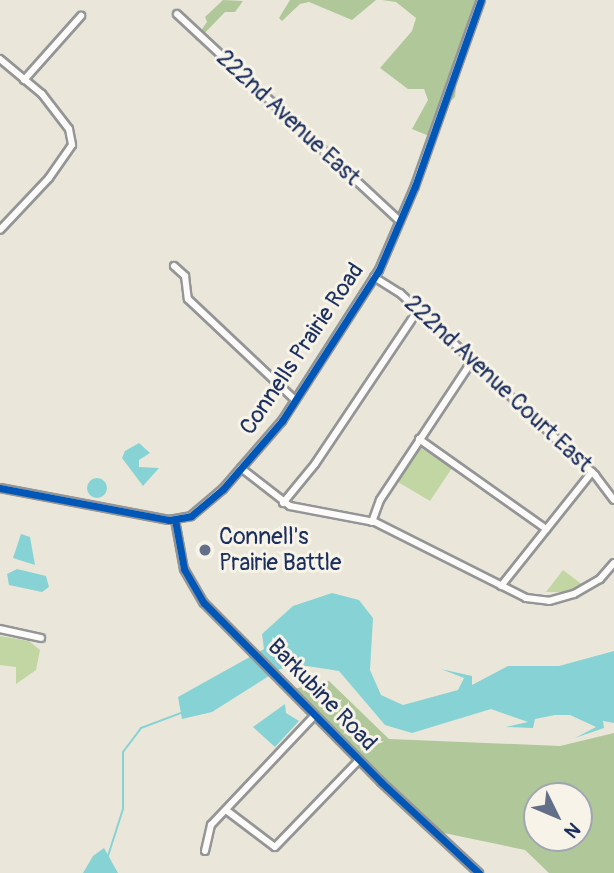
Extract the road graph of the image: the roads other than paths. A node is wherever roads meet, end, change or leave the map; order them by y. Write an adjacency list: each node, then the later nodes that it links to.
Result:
1 (481, 0): 6 (street, Connells Prairie Road)
2 (177, 14): 6 (street, 222nd Avenue East)
3 (81, 16): 5 (street)
4 (0, 59): 5 (street)
5 (24, 80): 7 (street)
6 (400, 221): 9 (street, Connells Prairie Road)
7 (0, 230)
8 (174, 266): 12 (street)
9 (374, 277): 10 (street, 222nd Avenue Court East); 12 (street, Connells Prairie Road)
10 (418, 310): 11 (street, 222nd Avenue Court East); 18 (street)
11 (472, 361): 13 (street); 15 (street, 222nd Avenue Court East)
12 (295, 400): 14 (street, Connells Prairie Road)
13 (419, 439): 20 (street); 21 (street)
14 (241, 468): 18 (street); 19 (street, Connells Prairie Road)
15 (592, 472): 17 (street, 222nd Avenue Court East); 21 (street)
16 (0, 488): 19 (street)
17 (614, 500)
18 (283, 503): 20 (street)
19 (175, 520): 26 (street, Barkubine Road)
20 (372, 522): 23 (street)
21 (546, 529): 23 (street)
22 (614, 563): 23 (street)
23 (500, 586)
24 (0, 629): 25 (street)
25 (41, 638)
26 (314, 716): 27 (street, Barkubine Road); 28 (street)
27 (359, 760): 28 (street); 30 (street, Barkubine Road)
28 (226, 810): 29 (street)
29 (205, 851)
30 (479, 873)

